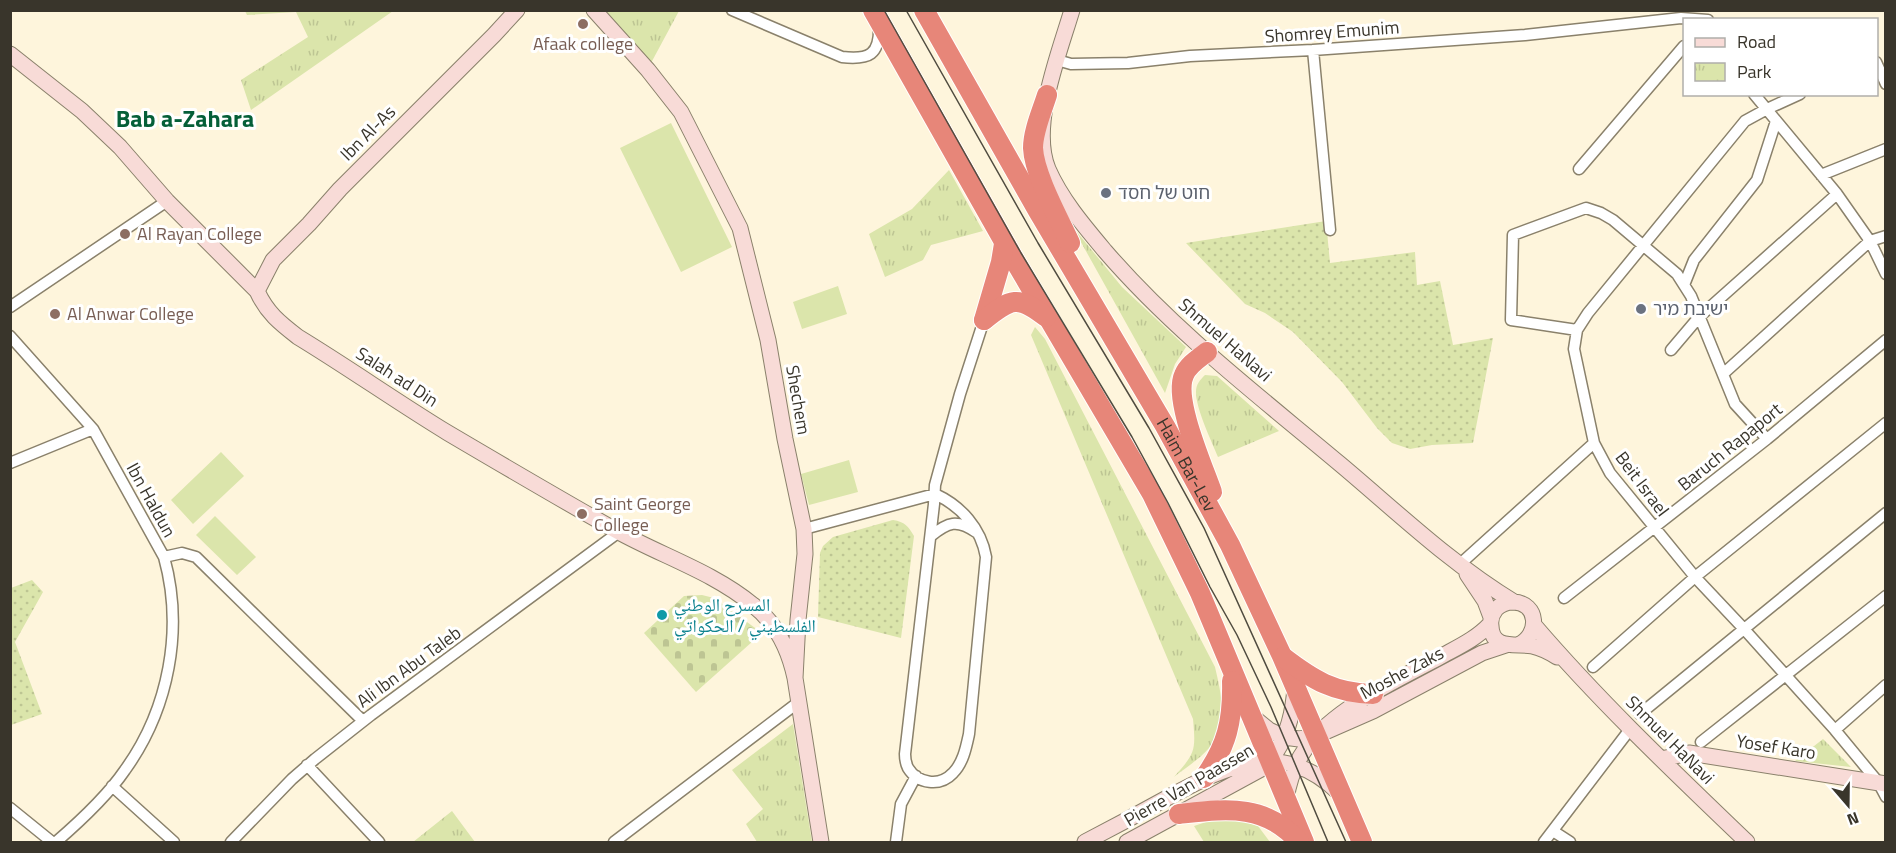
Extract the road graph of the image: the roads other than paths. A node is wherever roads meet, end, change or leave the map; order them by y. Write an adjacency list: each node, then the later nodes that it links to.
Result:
1 (517, 10): 31 (street, Ibn Al-As)
2 (594, 10): 50 (street, Shechem)
3 (732, 10): 6 (street)
4 (924, 10): 36 (highway, Haim Bar-Lev)
5 (1072, 10): 11 (street, Shmuel HaNavi)
6 (876, 15): 27 (highway)
7 (1683, 17): 9 (street, Shomrey Emunim)
8 (1683, 47): 20 (street)
9 (1313, 50): 11 (street, Shomrey Emunim); 24 (street)
10 (10, 54): 23 (street, Salah ad Din)
11 (1057, 60): 14 (street, Shmuel HaNavi)
12 (1878, 66): 13 (street)
13 (1886, 84)
14 (1047, 95): 36 (highway); 41 (street, Shmuel HaNavi)
15 (1756, 96): 17 (street)
16 (1796, 96): 17 (street)
17 (1767, 109): 18 (street); 28 (street)
18 (1776, 121): 21 (street); 30 (street)
19 (1886, 149): 21 (street)
20 (1579, 170)
21 (1821, 175): 22 (street)
22 (1837, 194): 26 (street); 33 (street)
23 (167, 201): 31 (street, Salah ad Din); 32 (street)
24 (1330, 230)
25 (1886, 236): 26 (street)
26 (1870, 241): 29 (street); 42 (street)
27 (1004, 244): 34 (highway); 35 (highway)
28 (1643, 246): 30 (street); 37 (street); 37 (street)
29 (1886, 274)
30 (1684, 285): 33 (street)
31 (257, 291): 52 (street, Salah ad Din)
32 (10, 307)
33 (1699, 317): 40 (street); 42 (street)
34 (984, 320): 35 (highway); 48 (street)
35 (1050, 321): 68 (highway)
36 (1107, 328): 55 (highway, Haim Bar-Lev)
37 (1577, 330): 46 (street, Beit Israel)
38 (10, 336): 44 (street, Ibn Haldun)
39 (1886, 340): 45 (street, Baruch Rapaport)
40 (1671, 350)
41 (1207, 352): 55 (highway); 57 (street, Shmuel HaNavi)
42 (1723, 374): 45 (street)
43 (1886, 423): 58 (street)
44 (93, 429): 47 (street); 56 (street, Ibn Haldun)
45 (1767, 439): 51 (street, Baruch Rapaport)
46 (1594, 443): 51 (street, Beit Israel); 57 (street)
47 (10, 463)
48 (935, 494): 50 (street); 53 (street); 54 (street)
49 (1886, 513): 64 (street)
50 (804, 529): 71 (street, Shechem)
51 (1655, 529): 58 (street, Beit Israel); 60 (street, Baruch Rapaport)
52 (619, 532): 71 (street, Salah ad Din); 78 (street, Ali Ibn Abu Taleb)
53 (979, 534): 54 (street); 88 (street)
54 (931, 536): 88 (street)
55 (1230, 545): 66 (highway, Haim Bar-Lev)
56 (164, 557): 78 (street, Ibn Haldun); 91 (street)
57 (1459, 565): 61 (street, Shmuel HaNavi); 62 (street, Shmuel HaNavi)
58 (1695, 577): 64 (street, Beit Israel); 69 (street)
59 (1886, 596): 70 (street)
60 (1564, 598)
61 (1514, 602): 62 (street); 63 (street)
62 (1491, 621): 65 (street); 74 (street, Moshe Zaks)
63 (1534, 625): 65 (street); 67 (street, Shmuel HaNavi)
64 (1744, 629): 70 (street, Beit Israel); 77 (street)
65 (1512, 645): 67 (street, Shmuel HaNavi); 81 (street, Moshe Zaks)
66 (1282, 656): 73 (highway, Haim Bar-Lev); 74 (highway)
67 (1567, 664): 79 (street, Shmuel HaNavi)
68 (1231, 667): 76 (highway); 89 (highway)
69 (1593, 667)
70 (1785, 675): 80 (street, Beit Israel); 83 (street)
71 (795, 678): 75 (street, Shechem)
72 (1886, 685): 80 (street)
73 (1295, 687): 81 (highway, Haim Bar-Lev); 82 (street)
74 (1373, 694): 81 (street, Moshe Zaks)
75 (800, 702): 102 (street); 103 (street, Shechem)
76 (1251, 714): 82 (street); 85 (highway)
77 (1640, 714)
78 (363, 721): 86 (street, Ali Ibn Abu Taleb)
79 (1631, 728): 84 (street, Shmuel HaNavi); 97 (street)
80 (1835, 730): 90 (street, Beit Israel)
81 (1316, 736): 82 (street, Moshe Zaks); 87 (street, Moshe Zaks); 93 (highway, Haim Bar-Lev)
82 (1284, 737): 85 (street)
83 (1701, 742)
84 (1661, 759): 90 (street, Yosef Karo); 112 (street, Shmuel HaNavi)
85 (1270, 761): 87 (street, Pierre Van Paassen); 89 (street, Pierre Van Paassen); 94 (highway); 96 (street, Pierre Van Paassen)
86 (308, 765): 100 (street, Ali Ibn Abu Taleb); 101 (street)
87 (1296, 765): 93 (street, Pierre Van Paassen); 94 (street, Moshe Zaks)
88 (916, 776): 104 (street)
89 (1204, 778): 105 (street, Pierre Van Paassen)
90 (1883, 781): 92 (street, Beit Israel)
91 (111, 786): 98 (street); 99 (street)
92 (1886, 797)
93 (1343, 798): 109 (highway, Haim Bar-Lev)
94 (1286, 799): 108 (highway)
95 (10, 808): 98 (street)
96 (1179, 814): 106 (street, Pierre Van Paassen); 107 (highway)
97 (1553, 831): 110 (street); 111 (street)
98 (54, 843)
99 (174, 843)
100 (231, 843)
101 (379, 843)
102 (614, 843)
103 (821, 843)
104 (896, 843)
105 (1085, 843)
106 (1127, 843)
107 (1299, 843)
108 (1304, 843)
109 (1362, 843)
110 (1544, 843)
111 (1570, 843)
112 (1747, 843)

